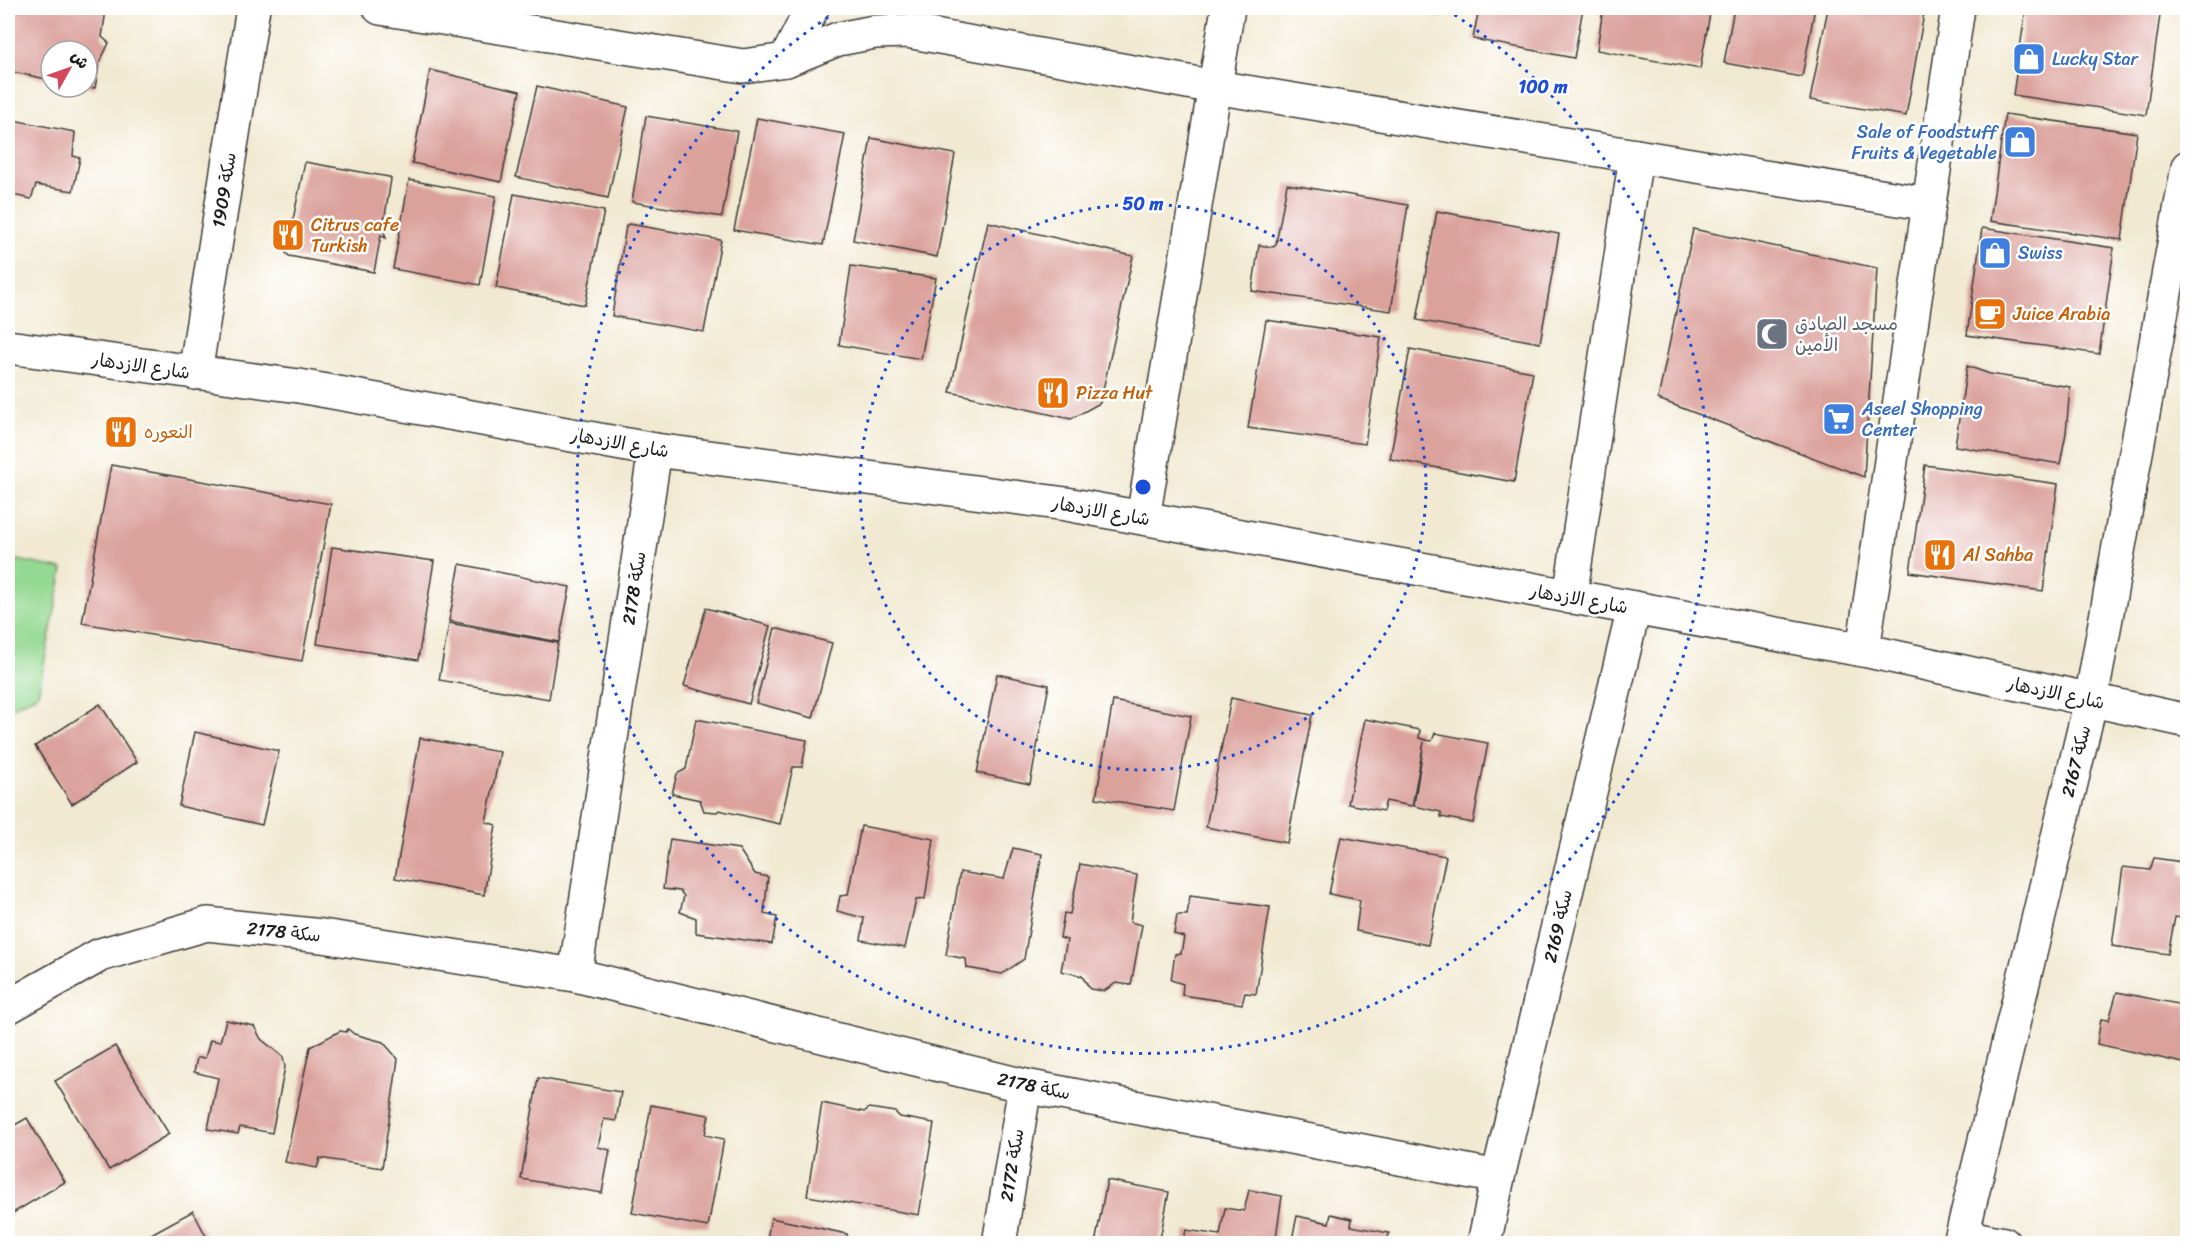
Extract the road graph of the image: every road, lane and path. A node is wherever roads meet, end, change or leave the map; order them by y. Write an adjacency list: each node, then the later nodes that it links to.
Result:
1 (253, 8): 13 (street, سكة 1909)
2 (380, 8): 6 (street)
3 (812, 8): 7 (street)
4 (1228, 8): 8 (street)
5 (1958, 8): 11 (street)
6 (508, 17): 7 (street)
7 (786, 60): 8 (street)
8 (1215, 87): 9 (street); 15 (street)
9 (1636, 156): 11 (street); 16 (street)
10 (2187, 167): 19 (street, سكة 2167)
11 (1929, 204): 18 (street)
12 (8, 347): 13 (street, شارع الازدهار)
13 (195, 373): 14 (street, شارع الازدهار)
14 (655, 450): 15 (street, شارع الازدهار); 21 (street, سكة 2178)
15 (1143, 518): 16 (street, شارع الازدهار)
16 (1570, 597): 17 (street, شارع الازدهار)
17 (1634, 608): 18 (street, شارع الازدهار); 24 (street, سكة 2169)
18 (1863, 650): 19 (street, شارع الازدهار)
19 (2091, 700): 20 (street, شارع الازدهار); 25 (street, سكة 2167)
20 (2187, 721)
21 (575, 975): 22 (street, سكة 2178); 23 (street, سكة 2178)
22 (8, 1007)
23 (1025, 1086): 24 (street, سكة 2178); 26 (street, سكة 2172)
24 (1498, 1177): 27 (street, سكة 2169)
25 (1961, 1240): 28 (street)
26 (999, 1244)
27 (1484, 1244)
28 (2004, 1244)

